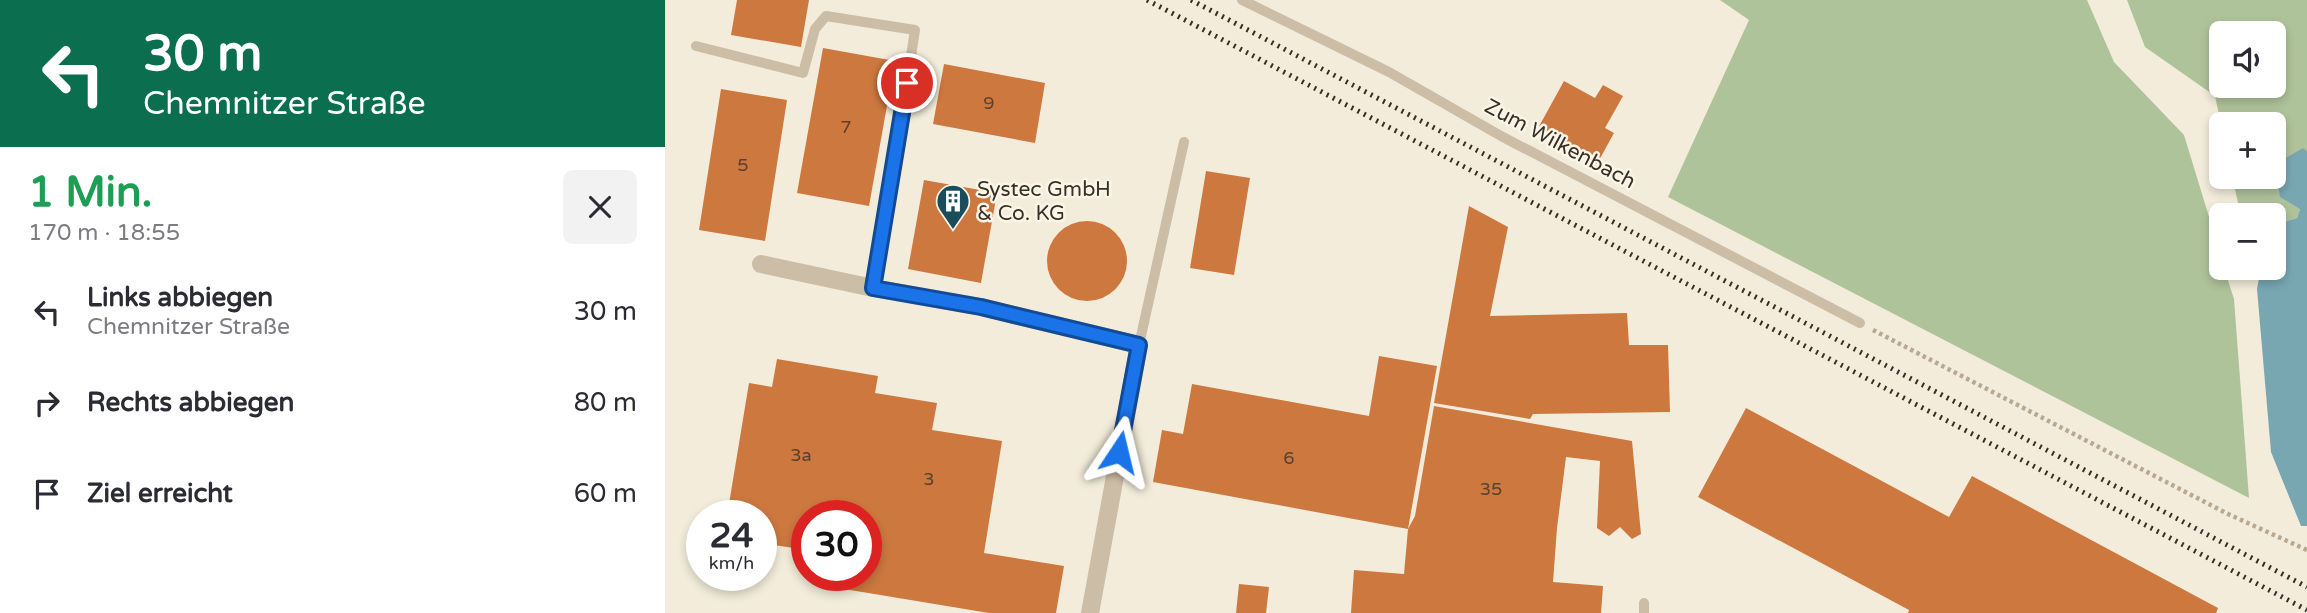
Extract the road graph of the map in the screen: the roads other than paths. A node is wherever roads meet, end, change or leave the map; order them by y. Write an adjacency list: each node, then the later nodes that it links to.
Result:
1 (1242, 0): 6 (lane, Zum Wilkenbach)
2 (696, 46): 5 (lane)
3 (1184, 142): 7 (lane)
4 (761, 264): 5 (street)
5 (873, 288): 7 (street)
6 (1860, 323)
7 (1139, 345): 8 (street)
8 (1090, 613)

